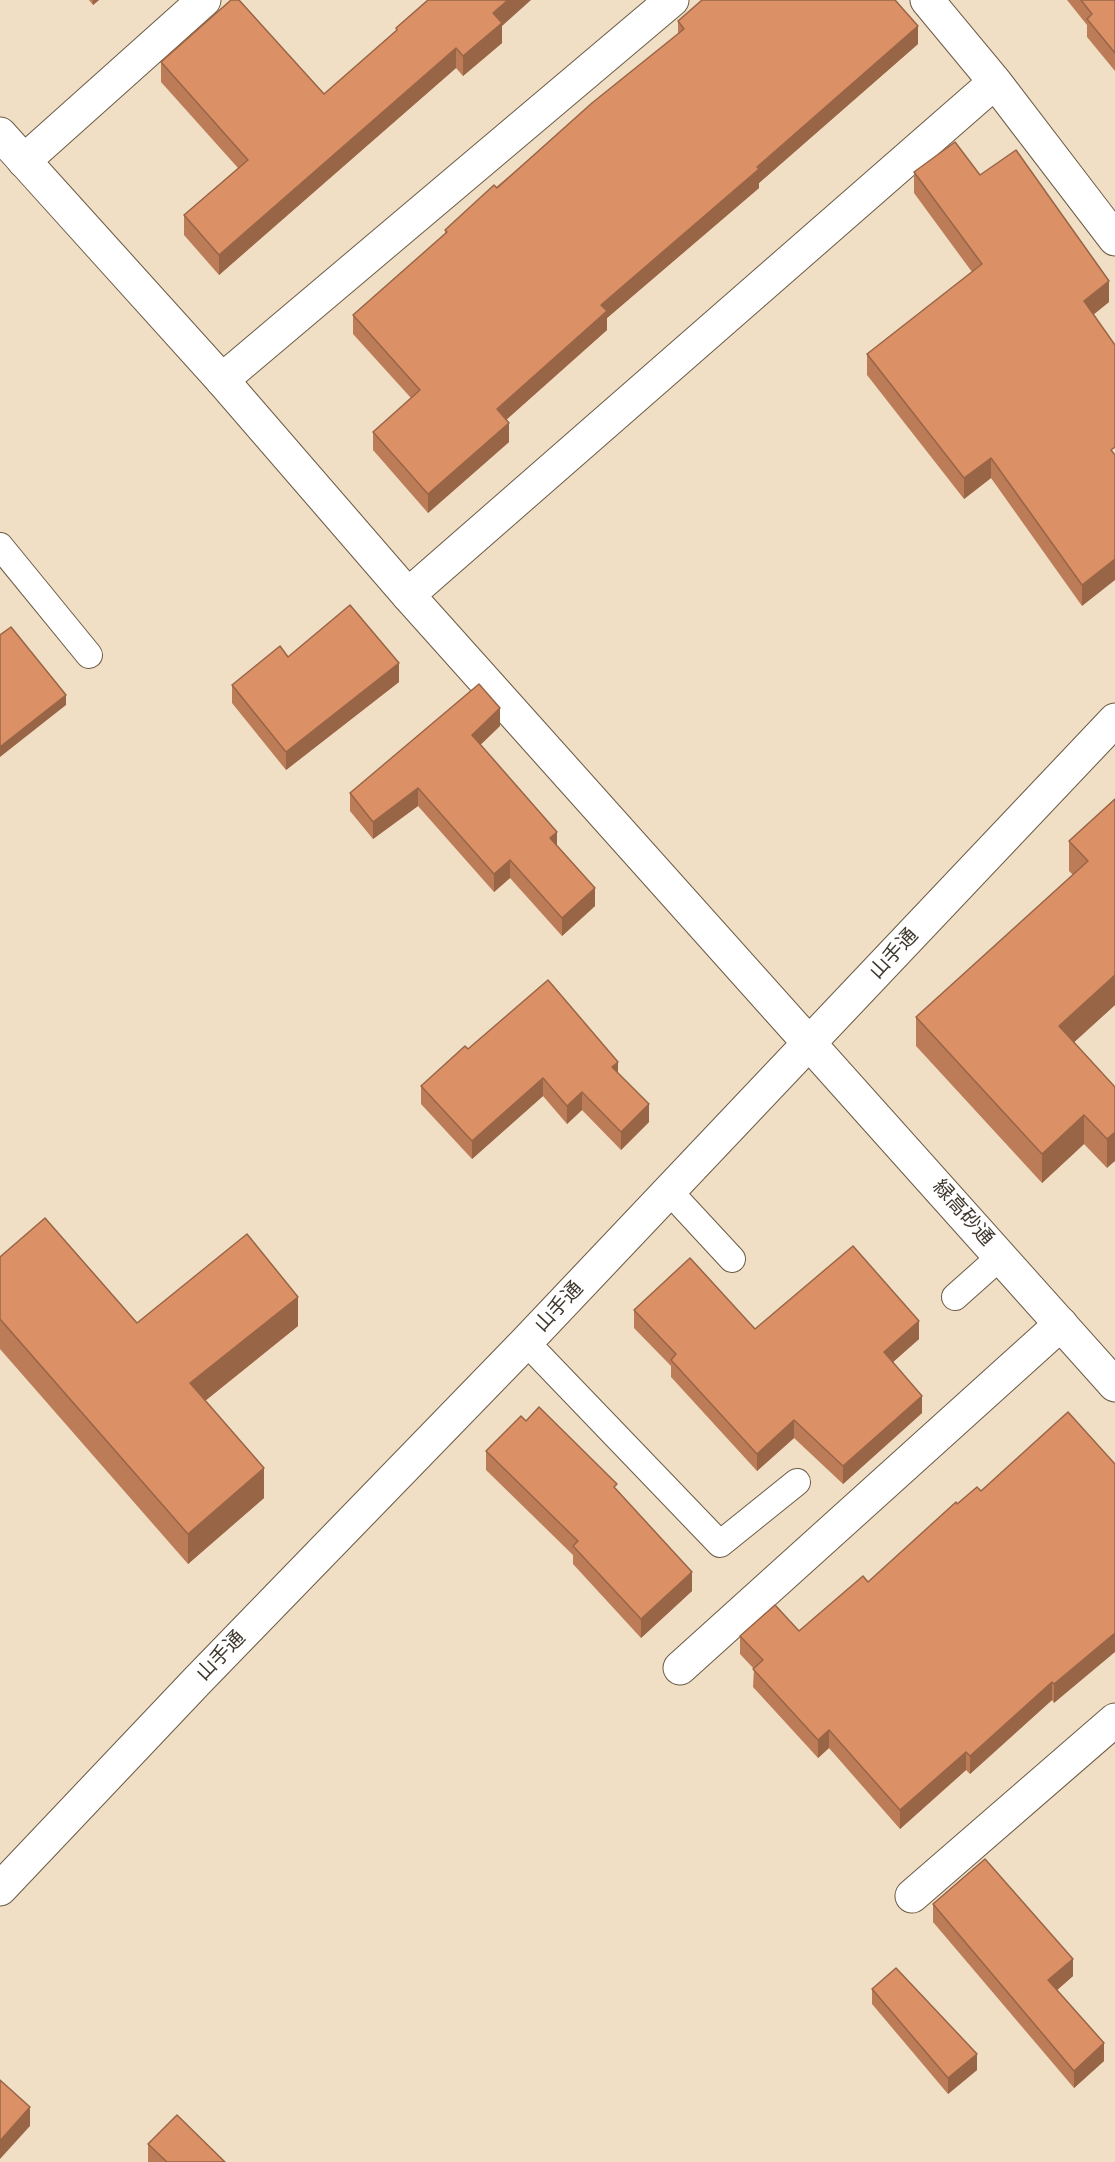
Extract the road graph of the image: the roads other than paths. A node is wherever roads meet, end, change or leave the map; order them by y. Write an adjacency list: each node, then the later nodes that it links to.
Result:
1 (204, 0): 6 (street)
2 (672, 0): 8 (street)
3 (927, 0): 4 (street)
4 (994, 82): 7 (street); 10 (street)
5 (0, 134): 6 (street, 緑高砂通)
6 (24, 161): 8 (street, 緑高砂通)
7 (1115, 239)
8 (222, 380): 10 (street, 緑高砂通)
9 (0, 546): 11 (lane)
10 (408, 595): 13 (street, 緑高砂通)
11 (89, 655)
12 (1115, 720): 13 (street, 山手通)
13 (810, 1043): 14 (street, 山手通); 15 (street, 緑高砂通)
14 (669, 1191): 16 (lane); 19 (street, 山手通)
15 (1001, 1256): 17 (lane); 18 (street, 緑高砂通)
16 (732, 1259)
17 (955, 1297)
18 (1061, 1324): 20 (street, 緑高砂通); 22 (street)
19 (526, 1342): 21 (lane); 24 (street, 山手通)
20 (1115, 1384)
21 (798, 1482)
22 (680, 1668)
23 (1115, 1720): 25 (street)
24 (0, 1890)
25 (912, 1896)

